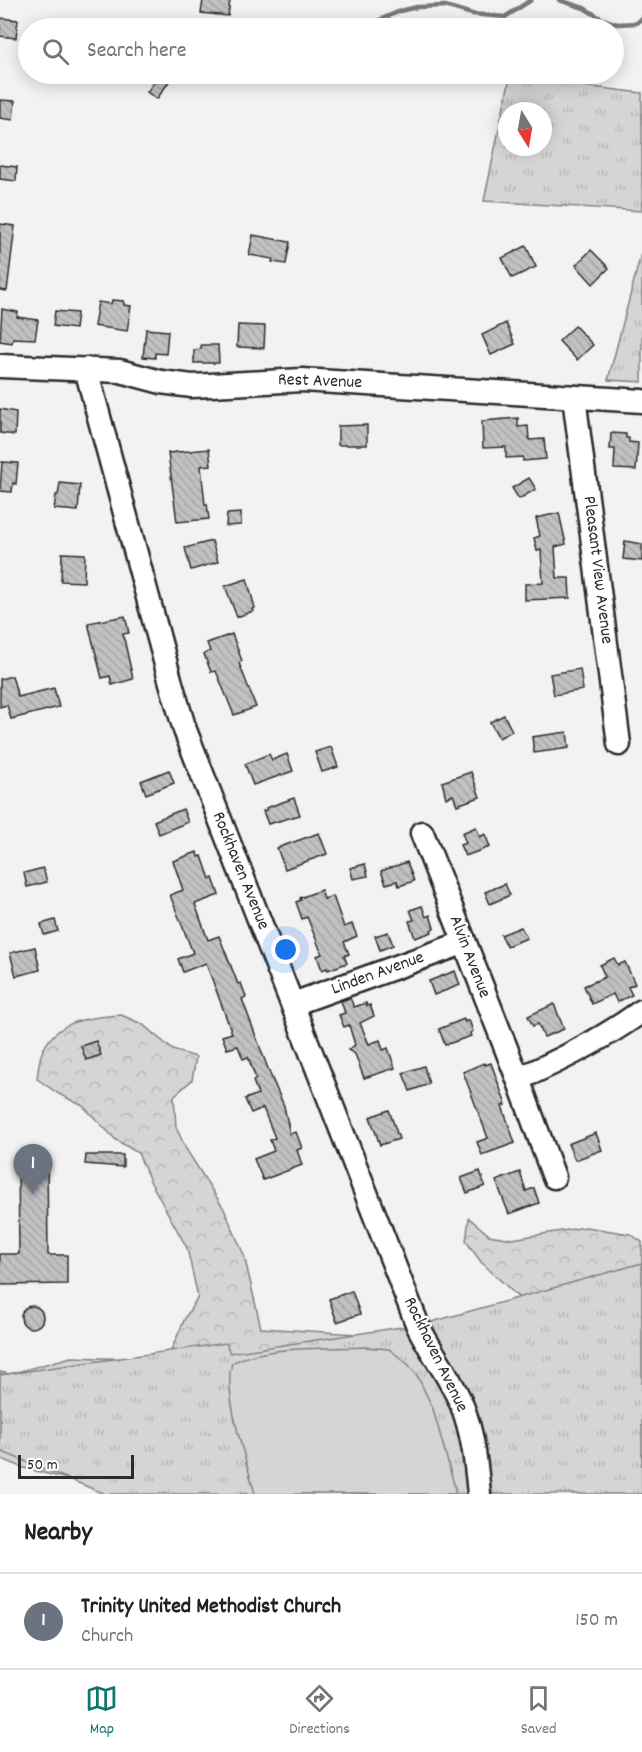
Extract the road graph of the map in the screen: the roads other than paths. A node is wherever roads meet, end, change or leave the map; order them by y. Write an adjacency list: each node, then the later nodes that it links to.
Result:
1 (0, 366): 2 (street, Rest Avenue)
2 (86, 369): 3 (street, Rest Avenue); 8 (street, Rockhaven Avenue)
3 (574, 397): 4 (street, Rest Avenue); 5 (street, Pleasant View Avenue)
4 (642, 401)
5 (619, 744)
6 (422, 833): 7 (street, Alvin Avenue)
7 (463, 943): 8 (street, Linden Avenue); 10 (street, Alvin Avenue)
8 (293, 1004): 12 (street, Rockhaven Avenue)
9 (642, 1011): 10 (street)
10 (518, 1079): 11 (street, Alvin Avenue)
11 (554, 1177)
12 (479, 1494)

